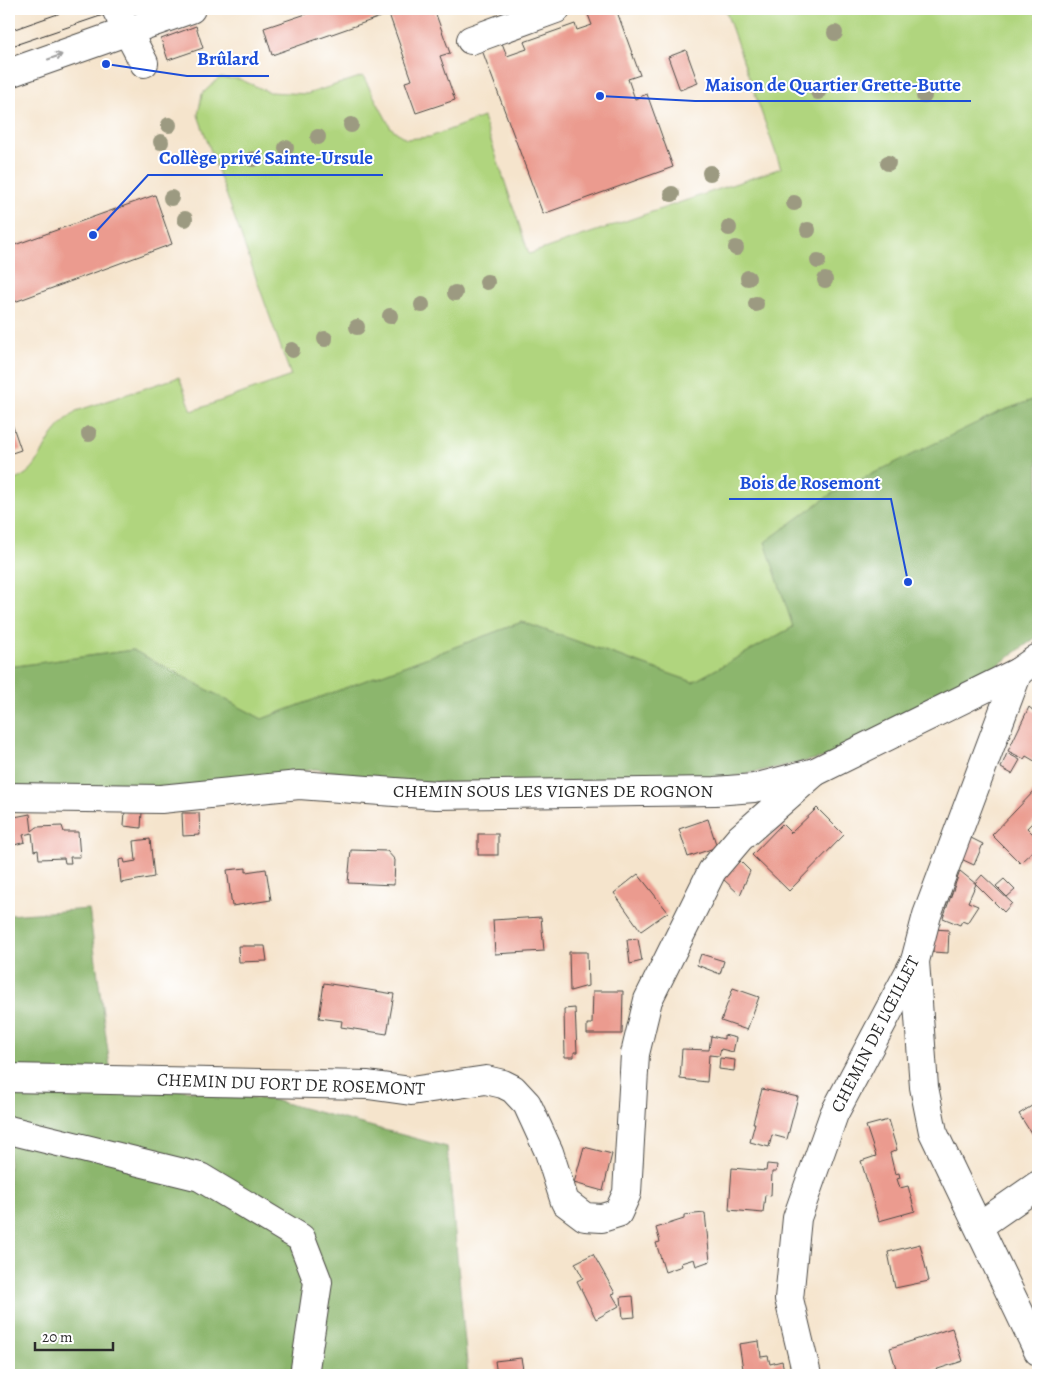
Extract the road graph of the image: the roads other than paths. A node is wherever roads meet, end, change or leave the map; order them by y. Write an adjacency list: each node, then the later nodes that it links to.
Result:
1 (190, 9): 3 (street)
2 (556, 9): 4 (street)
3 (122, 20): 5 (street); 6 (street, one-way to 3)
4 (472, 40)
5 (144, 63)
6 (9, 73)
7 (1028, 665): 8 (street, CHEMIN SOUS LES VIGNES DE ROGNON); 10 (street, CHEMIN DE L'ŒILLET)
8 (815, 772): 9 (street, CHEMIN SOUS LES VIGNES DE ROGNON); 11 (street, CHEMIN DU FORT DE ROSEMONT)
9 (9, 797)
10 (915, 960): 14 (street); 17 (street, CHEMIN DE L'ŒILLET)
11 (9, 1078)
12 (9, 1130): 16 (street)
13 (1038, 1185): 14 (street)
14 (978, 1226): 15 (street)
15 (1038, 1351)
16 (304, 1375)
17 (807, 1375)

